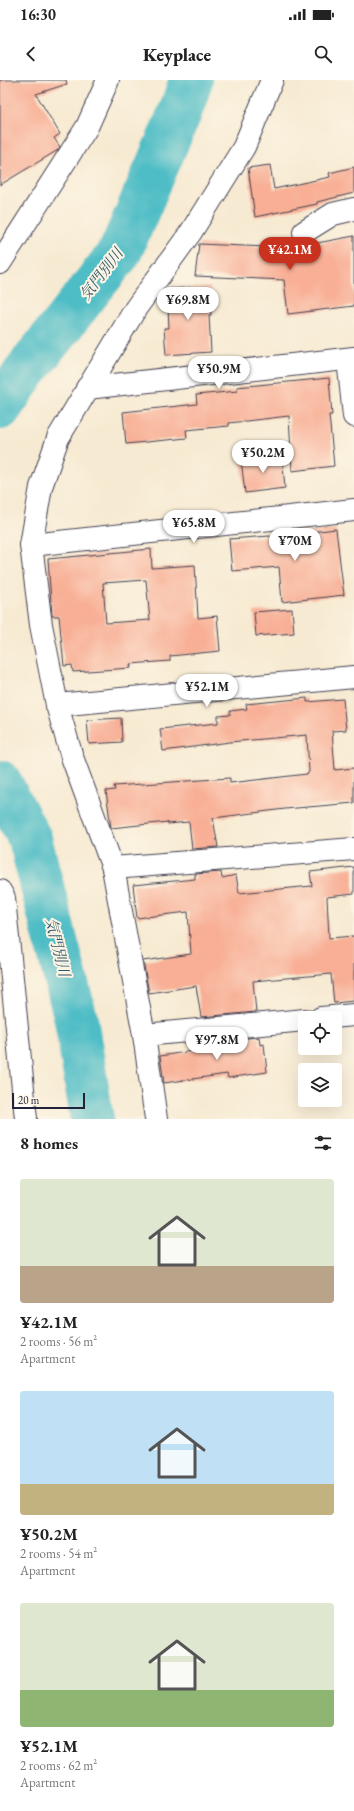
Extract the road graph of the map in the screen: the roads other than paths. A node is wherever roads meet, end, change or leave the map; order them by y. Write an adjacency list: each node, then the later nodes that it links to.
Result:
1 (108, 80): 5 (street)
2 (272, 80): 7 (street)
3 (354, 209): 4 (street)
4 (304, 232)
5 (0, 263)
6 (351, 359): 7 (street); 8 (street)
7 (87, 388): 10 (street)
8 (354, 416)
9 (354, 510): 10 (street)
10 (31, 545): 12 (street)
11 (354, 677): 12 (street)
12 (57, 706): 14 (street)
13 (354, 849): 14 (street)
14 (113, 868): 19 (street)
15 (0, 891): 20 (street)
16 (354, 1015): 17 (street)
17 (342, 1016)
18 (298, 1021): 19 (street)
19 (144, 1035): 21 (street)
20 (26, 1119)
21 (156, 1119)

